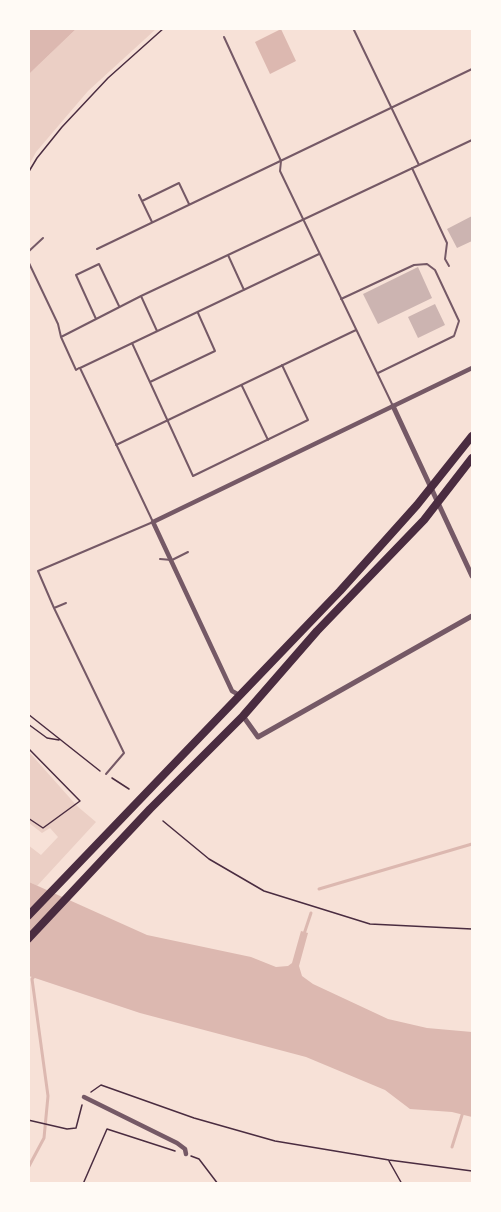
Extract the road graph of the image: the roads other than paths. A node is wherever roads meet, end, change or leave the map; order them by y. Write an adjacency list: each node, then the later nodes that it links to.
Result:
1 (352, 28): 4 (lane)
2 (224, 37): 6 (lane)
3 (472, 69): 4 (lane)
4 (392, 108): 6 (lane); 7 (lane)
5 (472, 140): 7 (lane)
6 (280, 161): 11 (lane); 12 (lane)
7 (419, 165): 8 (lane)
8 (412, 168): 12 (lane); 20 (lane)
9 (139, 195): 10 (lane)
10 (142, 201): 11 (lane); 13 (lane)
11 (189, 204): 13 (lane)
12 (303, 219): 17 (lane); 18 (lane)
13 (152, 222): 15 (lane)
14 (43, 238): 16 (lane)
15 (97, 249)
16 (28, 252)
17 (319, 254): 23 (lane); 25 (lane)
18 (228, 255): 23 (lane); 24 (lane)
19 (28, 261): 31 (lane)
20 (449, 266)
21 (435, 270): 22 (lane); 25 (lane); 36 (lane)
22 (440, 271)
23 (243, 290): 27 (lane)
24 (141, 296): 26 (lane); 30 (lane)
25 (341, 299): 29 (lane)
26 (120, 307): 28 (lane); 28 (lane)
27 (198, 312): 30 (lane); 37 (lane)
28 (96, 319): 31 (lane)
29 (356, 330): 33 (lane); 36 (lane)
30 (157, 331): 32 (lane)
31 (61, 336): 34 (lane)
32 (132, 343): 34 (lane); 37 (lane)
33 (282, 365): 38 (lane); 42 (lane)
34 (80, 368): 43 (lane)
35 (472, 368): 39 (street)
36 (377, 374): 39 (lane)
37 (150, 382): 40 (lane)
38 (241, 385): 40 (lane); 42 (lane)
39 (393, 406): 45 (street); 47 (street)
40 (168, 420): 42 (lane); 43 (lane)
41 (472, 436): 45 (highway)
42 (268, 440)
43 (116, 445): 47 (lane)
44 (472, 458): 46 (highway)
45 (431, 488): 46 (street); 55 (highway)
46 (437, 503): 51 (street); 56 (highway)
47 (153, 522): 50 (street); 53 (lane)
48 (188, 552): 50 (lane)
49 (160, 559): 50 (lane)
50 (172, 560): 55 (street)
51 (472, 576)
52 (66, 603): 53 (lane)
53 (54, 608): 57 (lane)
54 (472, 616): 56 (street)
55 (240, 696): 58 (highway)
56 (243, 716): 59 (highway)
57 (106, 774)
58 (28, 916)
59 (28, 939)
60 (84, 1097): 61 (street)
61 (186, 1155)

